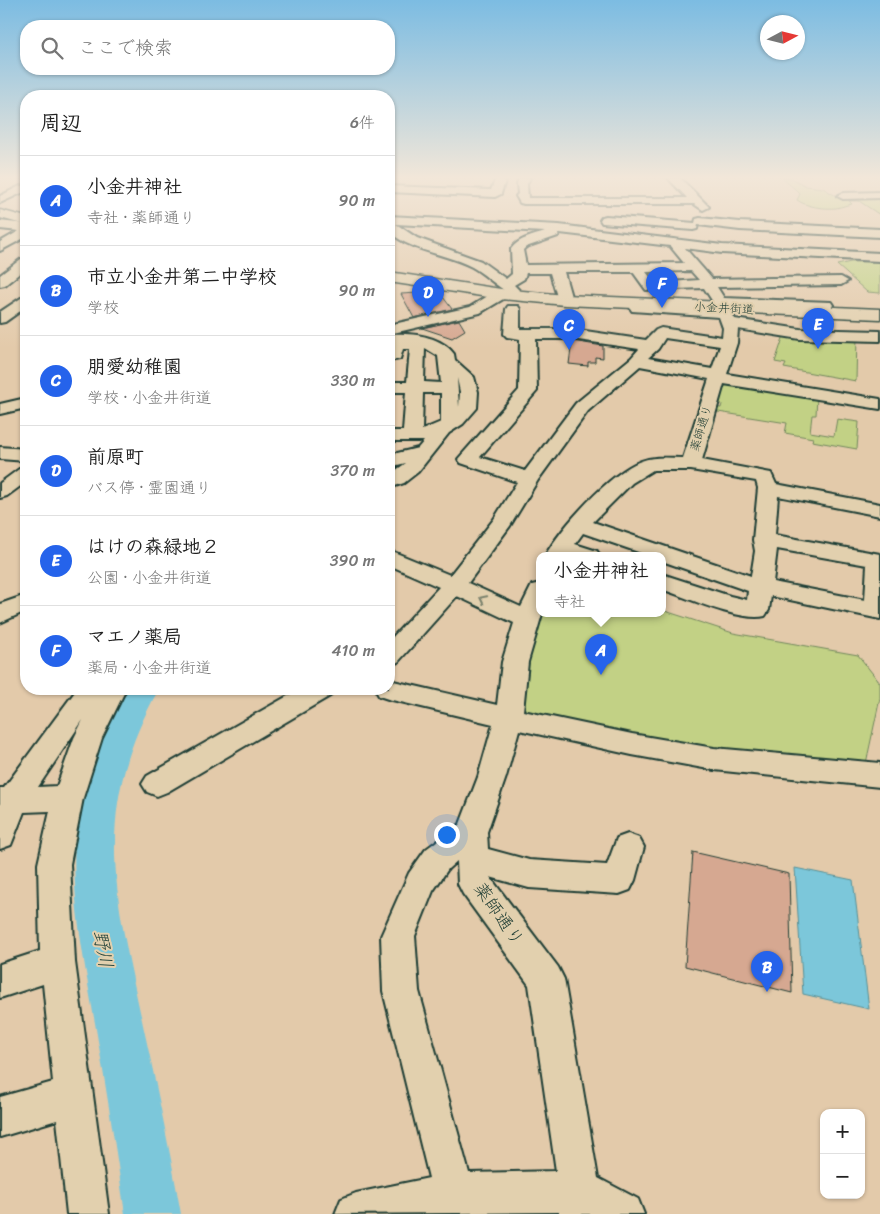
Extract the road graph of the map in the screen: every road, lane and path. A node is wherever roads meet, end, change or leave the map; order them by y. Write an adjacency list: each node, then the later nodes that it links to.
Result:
1 (20, 235): 9 (street)
2 (402, 235): 22 (street)
3 (550, 235): 7 (street)
4 (574, 235): 7 (street)
5 (607, 235): 8 (street)
6 (682, 235): 8 (street)
7 (528, 242): 16 (street)
8 (674, 243): 10 (street); 13 (street)
9 (0, 247)
10 (776, 252): 11 (street); 19 (street)
11 (880, 257)
12 (20, 267): 18 (street)
13 (693, 267): 15 (street); 21 (street)
14 (556, 268): 15 (street); 16 (street); 23 (street)
15 (637, 268): 21 (street)
16 (520, 269): 22 (street)
17 (395, 278): 22 (main road, 小金井街道)
18 (0, 282)
19 (801, 282): 20 (street); 21 (street); 26 (street)
20 (841, 282)
21 (708, 284): 26 (street)
22 (507, 296): 23 (main road, 小金井街道); 31 (street); 32 (street)
23 (565, 300): 24 (main road, 小金井街道)
24 (619, 303): 26 (street); 27 (main road, 小金井街道)
25 (20, 305): 29 (street)
26 (724, 313): 33 (street); 35 (street, 薬師通り)
27 (880, 314)
28 (838, 318): 33 (street)
29 (0, 319): 30 (street)
30 (20, 320)
31 (396, 327): 47 (street)
32 (528, 334): 36 (street); 59 (street)
33 (853, 336): 34 (street)
34 (880, 336)
35 (728, 343): 36 (street); 43 (street, 薬師通り)
36 (652, 346): 39 (street)
37 (395, 350): 47 (street)
38 (395, 359): 47 (street)
39 (637, 361): 43 (street); 59 (street)
40 (447, 364): 44 (street); 47 (street); 51 (street)
41 (787, 370): 45 (street)
42 (395, 372): 47 (street)
43 (718, 376): 45 (street); 57 (street, 薬師通り)
44 (466, 377): 46 (street); 51 (street)
45 (783, 387): 49 (street)
46 (481, 388)
47 (405, 391): 51 (street); 51 (street)
48 (20, 404): 50 (street)
49 (880, 404)
50 (0, 409)
51 (440, 423): 52 (street); 55 (street); 56 (street); 58 (street)
52 (395, 450)
53 (0, 453): 54 (street)
54 (20, 455)
55 (395, 457)
56 (395, 464)
57 (691, 464): 60 (street); 62 (street, 薬師通り)
58 (395, 480)
59 (529, 480): 69 (street)
60 (768, 488): 61 (street); 63 (street)
61 (880, 510)
62 (578, 524): 64 (street, 薬師通り); 65 (street)
63 (764, 540): 70 (street); 72 (street)
64 (558, 551)
65 (659, 552)
66 (666, 554): 70 (street)
67 (395, 560): 69 (street)
68 (666, 582): 70 (street)
69 (454, 585): 73 (street, one-way to 69); 74 (street)
70 (761, 587): 72 (street)
71 (536, 599): 73 (street, 薬師通り)
72 (878, 610)
73 (527, 620): 79 (street, 薬師通り)
74 (395, 649)
75 (395, 691): 79 (street)
76 (87, 695): 83 (street)
77 (111, 695): 82 (street)
78 (311, 695): 81 (street)
79 (509, 717): 80 (street); 85 (street, 薬師通り)
80 (880, 775)
81 (157, 784)
82 (68, 798): 83 (street); 87 (street)
83 (6, 800): 84 (street)
84 (0, 836)
85 (472, 845): 86 (street); 91 (street); 92 (street, 薬師通り)
86 (628, 847)
87 (58, 962): 88 (street); 89 (street)
88 (0, 981)
89 (74, 1096): 90 (street); 93 (street)
90 (0, 1117)
91 (454, 1194): 92 (street); 94 (street)
92 (580, 1202): 95 (street)
93 (88, 1214)
94 (356, 1214)
95 (623, 1214)

